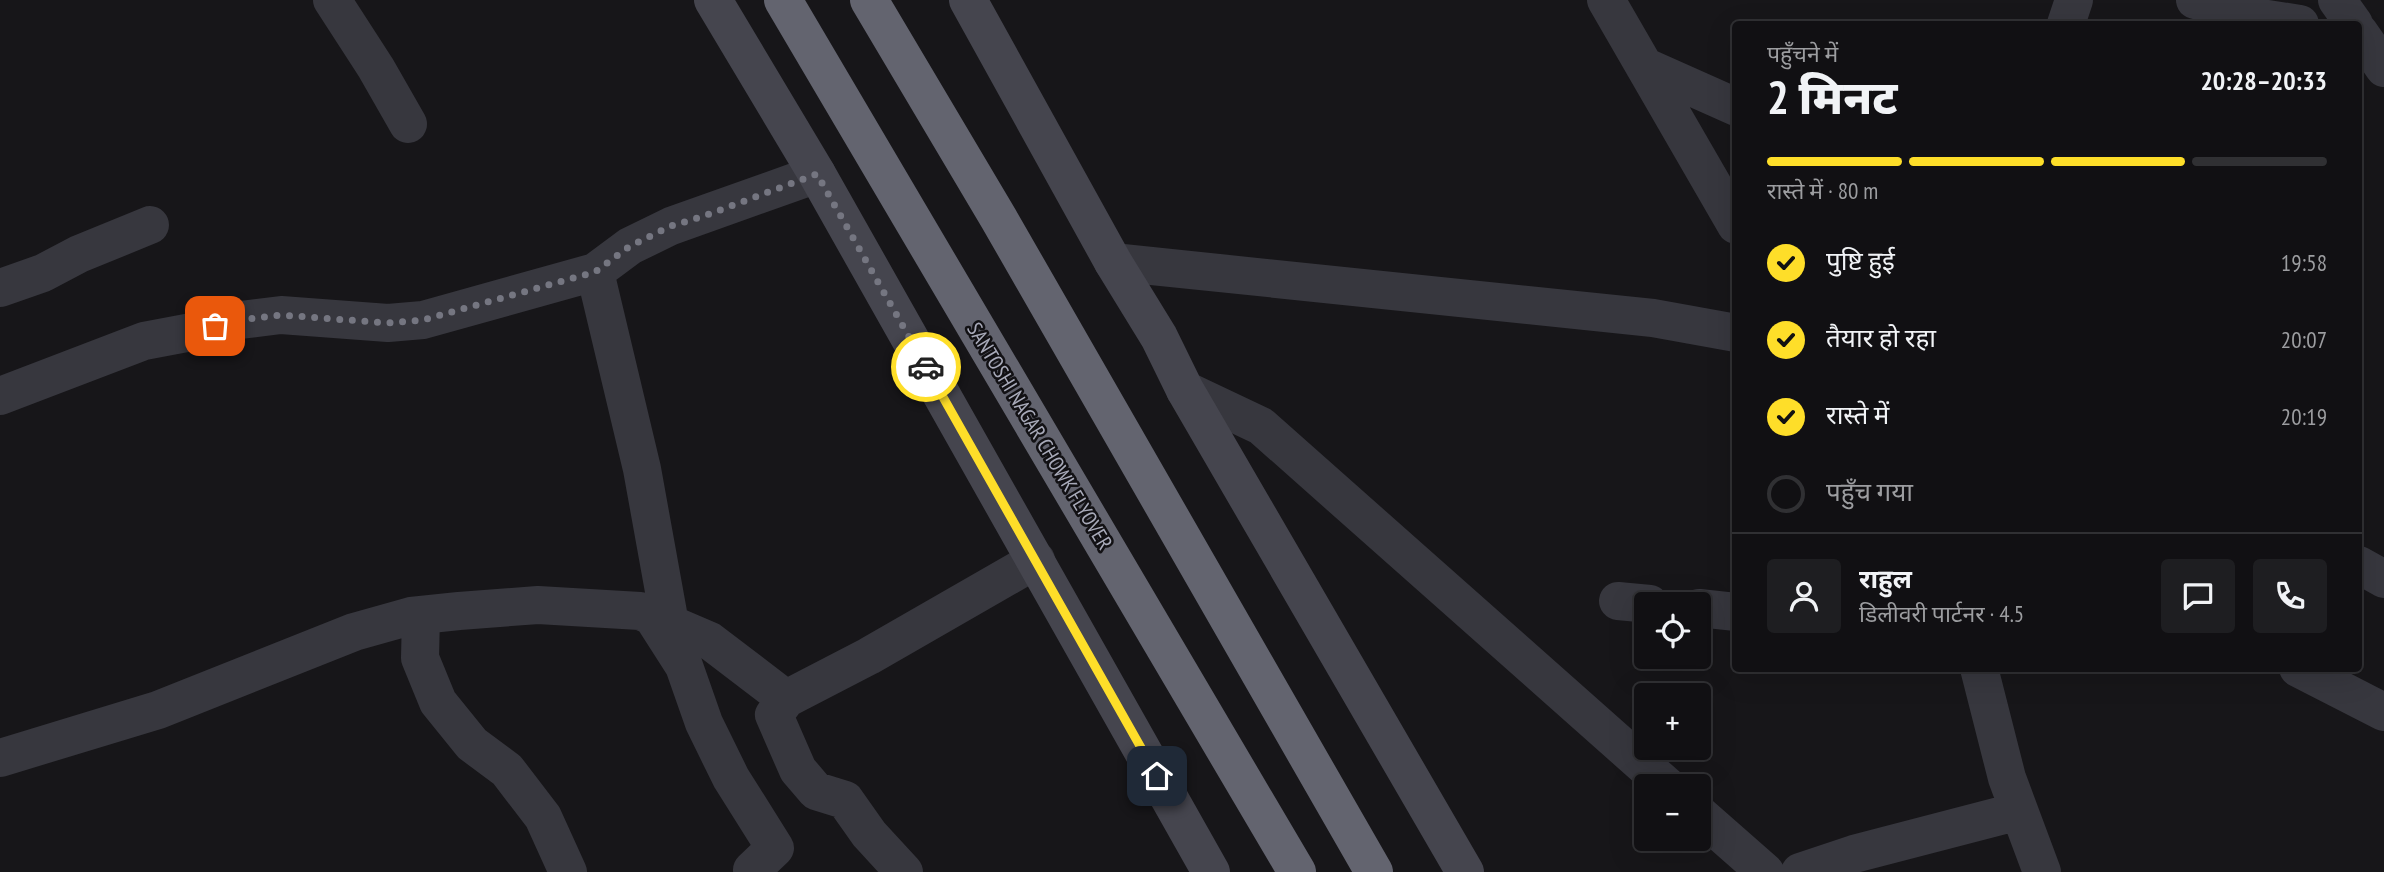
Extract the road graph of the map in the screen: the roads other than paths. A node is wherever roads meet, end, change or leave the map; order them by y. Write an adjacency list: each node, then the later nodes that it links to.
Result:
1 (332, 0): 17 (street)
2 (713, 0): 18 (street)
3 (783, 0): 47 (highway, SANTOSHI NAGAR CHOWK FLYOVER)
4 (869, 0): 42 (highway)
5 (968, 0): 21 (street)
6 (1606, 0): 14 (street)
7 (2074, 0): 10 (street)
8 (2195, 0): 11 (street)
9 (2337, 0): 12 (street)
10 (2067, 21)
11 (2280, 21)
12 (2351, 21)
13 (2362, 38): 15 (street)
14 (1644, 66): 16 (street); 19 (street)
15 (2384, 68)
16 (1732, 105)
17 (408, 124)
18 (817, 174): 22 (street); 27 (street)
19 (1732, 218)
20 (150, 225): 23 (street)
21 (1113, 262): 24 (street); 25 (street)
22 (595, 272): 26 (street); 33 (street)
23 (0, 288)
24 (1732, 332)
25 (1185, 390): 39 (street); 48 (street)
26 (0, 396)
27 (1036, 560): 36 (street); 46 (street)
28 (2362, 567): 29 (street)
29 (2384, 579)
30 (1711, 609): 31 (street)
31 (1732, 612)
32 (421, 615): 33 (street); 38 (street); 43 (street)
33 (661, 620): 36 (street); 44 (street)
34 (1980, 672): 40 (street)
35 (2306, 672): 37 (street)
36 (786, 699): 45 (street)
37 (2384, 712)
38 (0, 758)
39 (1654, 774)
40 (2019, 811): 50 (street); 51 (street)
41 (1711, 825): 49 (street)
42 (1365, 857)
43 (568, 872)
44 (754, 872)
45 (904, 872)
46 (1211, 872)
47 (1297, 872)
48 (1465, 872)
49 (1765, 872)
50 (1800, 872)
51 (2042, 872)

